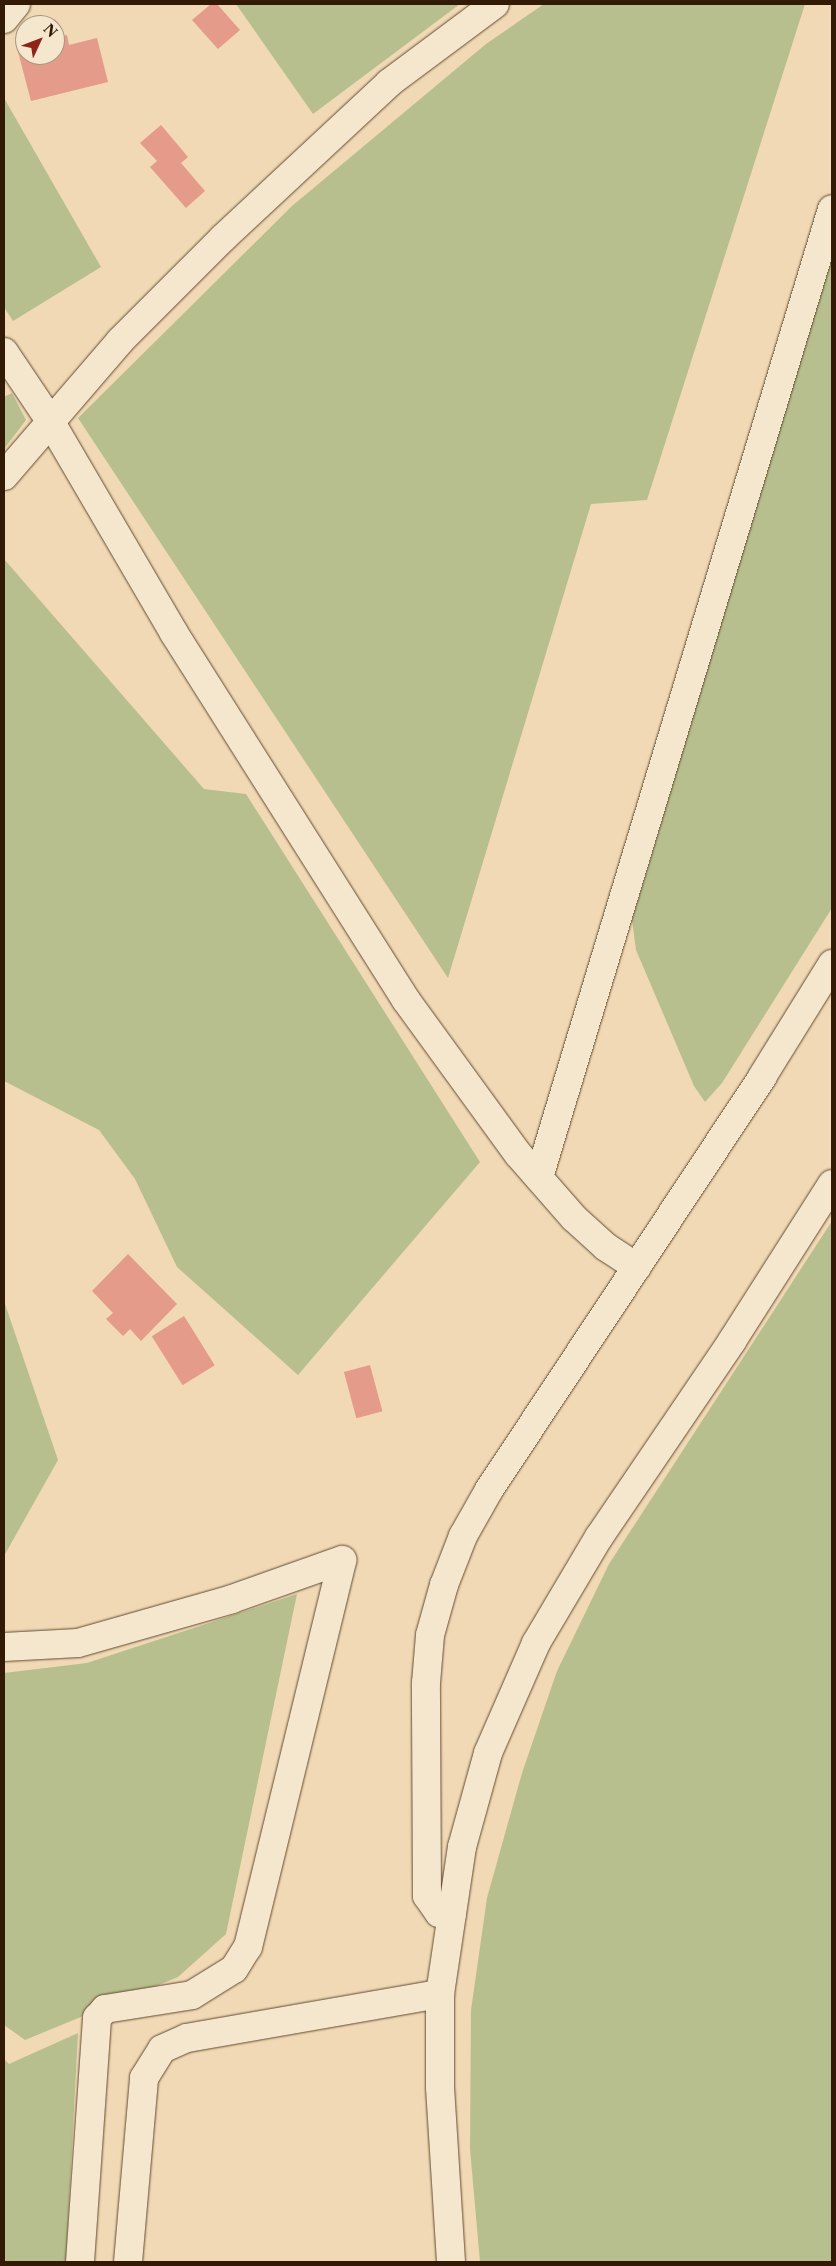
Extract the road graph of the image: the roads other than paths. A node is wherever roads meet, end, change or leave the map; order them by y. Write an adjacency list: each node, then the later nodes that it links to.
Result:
1 (16, 4): 3 (street)
2 (494, 4): 6 (street)
3 (4, 20)
4 (832, 209): 9 (street)
5 (4, 352): 6 (street)
6 (49, 419): 7 (street); 9 (street)
7 (4, 476)
8 (832, 964): 11 (street)
9 (539, 1178): 11 (street)
10 (832, 1184): 13 (street)
11 (636, 1267): 13 (street)
12 (4, 1647): 15 (street)
13 (452, 1914): 14 (street)
14 (440, 1994): 16 (street); 17 (street)
15 (80, 2262)
16 (128, 2262)
17 (451, 2262)

